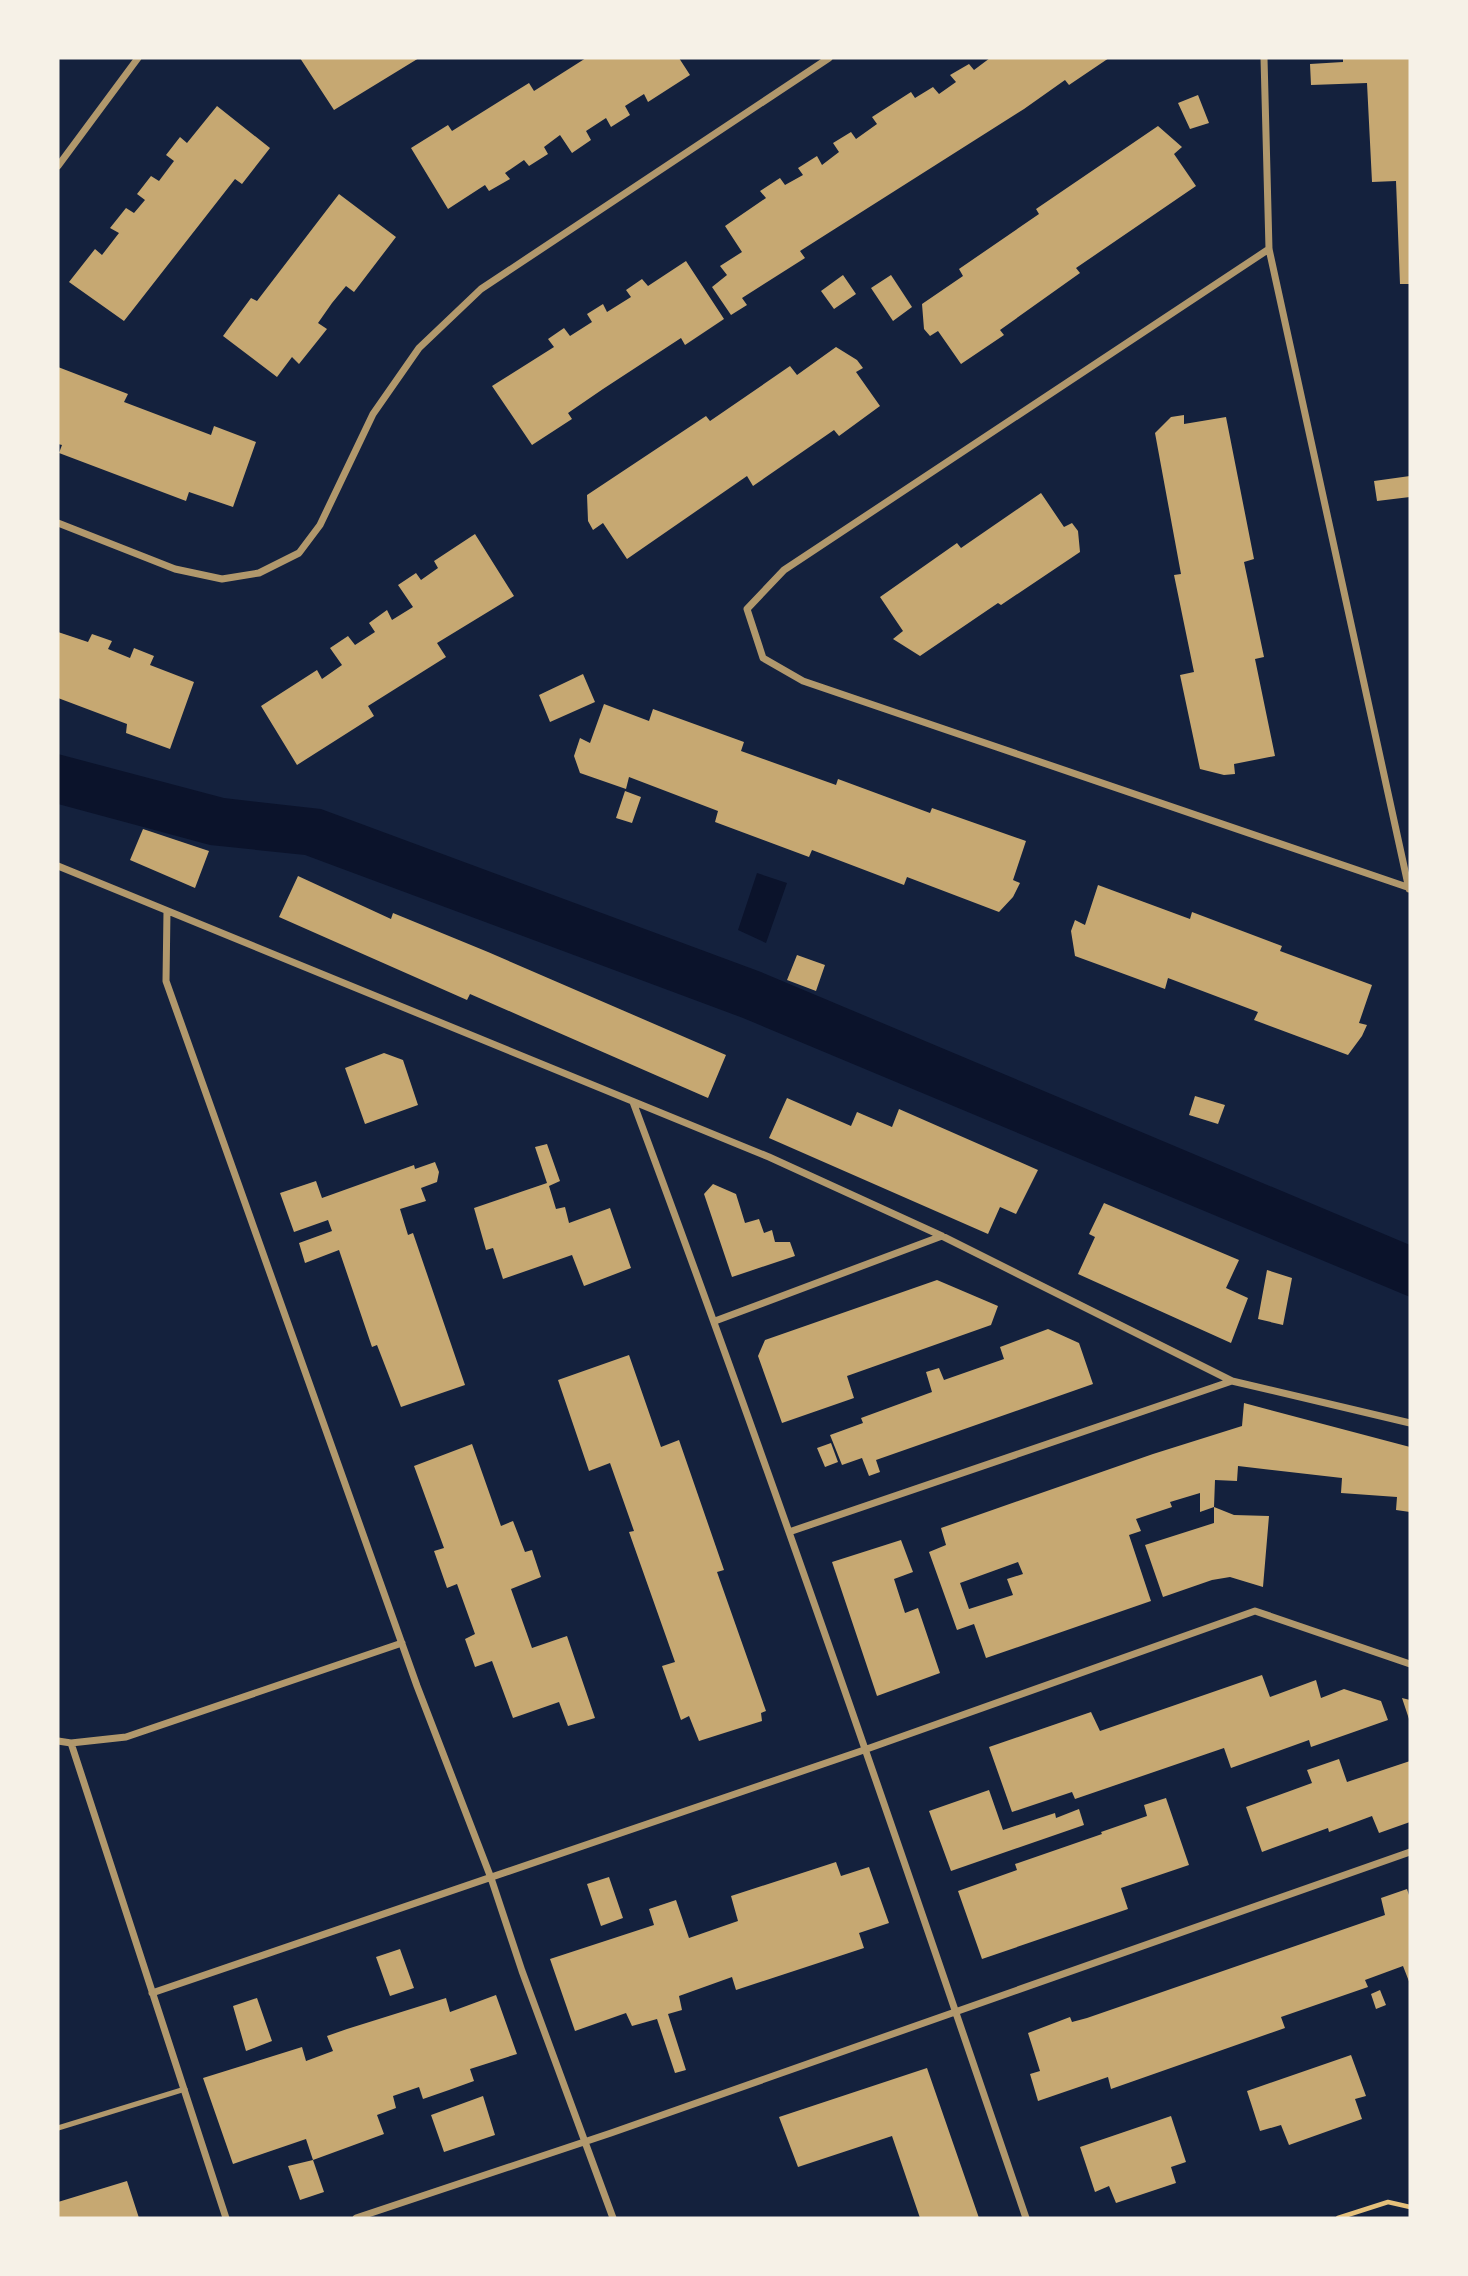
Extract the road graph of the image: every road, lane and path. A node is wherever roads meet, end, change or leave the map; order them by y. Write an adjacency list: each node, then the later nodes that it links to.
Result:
1 (138, 58): 4 (street)
2 (829, 58): 6 (street)
3 (1264, 58): 5 (street)
4 (58, 166)
5 (1269, 249): 8 (street); 8 (street)
6 (58, 523)
7 (58, 866): 9 (street)
8 (1410, 889)
9 (167, 911): 10 (street); 16 (street)
10 (634, 1102): 11 (street); 12 (street)
11 (942, 1236): 12 (street); 13 (street)
12 (715, 1321): 15 (street)
13 (1232, 1381): 14 (street); 15 (street)
14 (1410, 1423)
15 (789, 1532): 20 (street)
16 (402, 1643): 19 (street); 22 (street)
17 (1410, 1664): 20 (street)
18 (58, 1741): 19 (street)
19 (71, 1743): 23 (street)
20 (864, 1750): 22 (street); 24 (street)
21 (1410, 1852): 24 (street)
22 (491, 1878): 23 (street); 27 (street)
23 (152, 1993): 25 (street)
24 (955, 2011): 27 (street); 32 (street)
25 (185, 2089): 26 (lane); 29 (street)
26 (58, 2128)
27 (586, 2141): 30 (street); 31 (street)
28 (1410, 2207): 33 (path)
29 (226, 2218)
30 (356, 2218)
31 (613, 2218)
32 (1026, 2218)
33 (1338, 2218)

